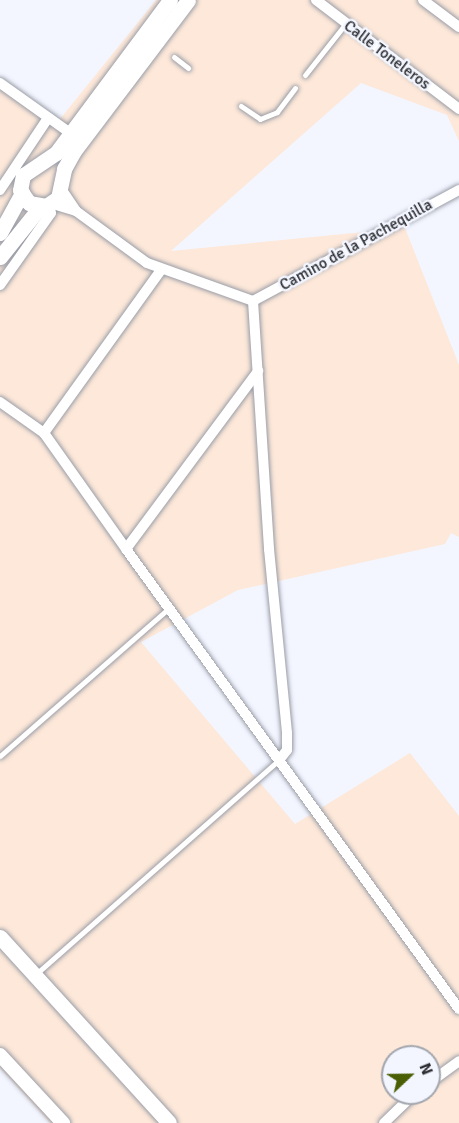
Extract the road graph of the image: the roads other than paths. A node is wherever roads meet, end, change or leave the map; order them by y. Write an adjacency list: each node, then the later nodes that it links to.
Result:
1 (170, 0): 15 (main road)
2 (188, 0): 18 (main road)
3 (316, 0): 5 (street, Calle Toneleros)
4 (423, 0): 6 (street)
5 (346, 23): 9 (lane); 13 (street, Calle Toneleros)
6 (459, 27)
7 (174, 57): 8 (lane)
8 (188, 68)
9 (305, 75)
10 (0, 83): 14 (street)
11 (295, 88): 12 (lane)
12 (241, 106)
13 (459, 109)
14 (48, 118): 15 (street); 17 (street)
15 (70, 133): 16 (main road)
16 (42, 164): 17 (main road); 18 (main road)
17 (18, 173): 19 (street); 21 (main road)
18 (62, 185): 22 (main road); 23 (street)
19 (0, 190)
20 (459, 190): 28 (street, Camino de la Pachequilla)
21 (22, 193): 22 (main road); 24 (main road)
22 (51, 207): 23 (street); 25 (main road); 27 (street)
23 (76, 211): 26 (street)
24 (0, 234)
25 (0, 257)
26 (161, 270): 28 (street); 31 (street)
27 (0, 285)
28 (253, 301): 29 (street)
29 (258, 371): 32 (street); 35 (street)
30 (0, 402): 31 (street)
31 (44, 433): 32 (street)
32 (126, 549): 33 (street)
33 (169, 608): 34 (lane); 35 (street)
34 (0, 756)
35 (280, 759): 37 (lane); 38 (street)
36 (0, 937): 37 (main road)
37 (35, 975): 44 (main road)
38 (459, 1009)
39 (0, 1055): 43 (street)
40 (459, 1061): 41 (street)
41 (441, 1074)
42 (403, 1105): 45 (street)
43 (63, 1123)
44 (169, 1123)
45 (384, 1123)

